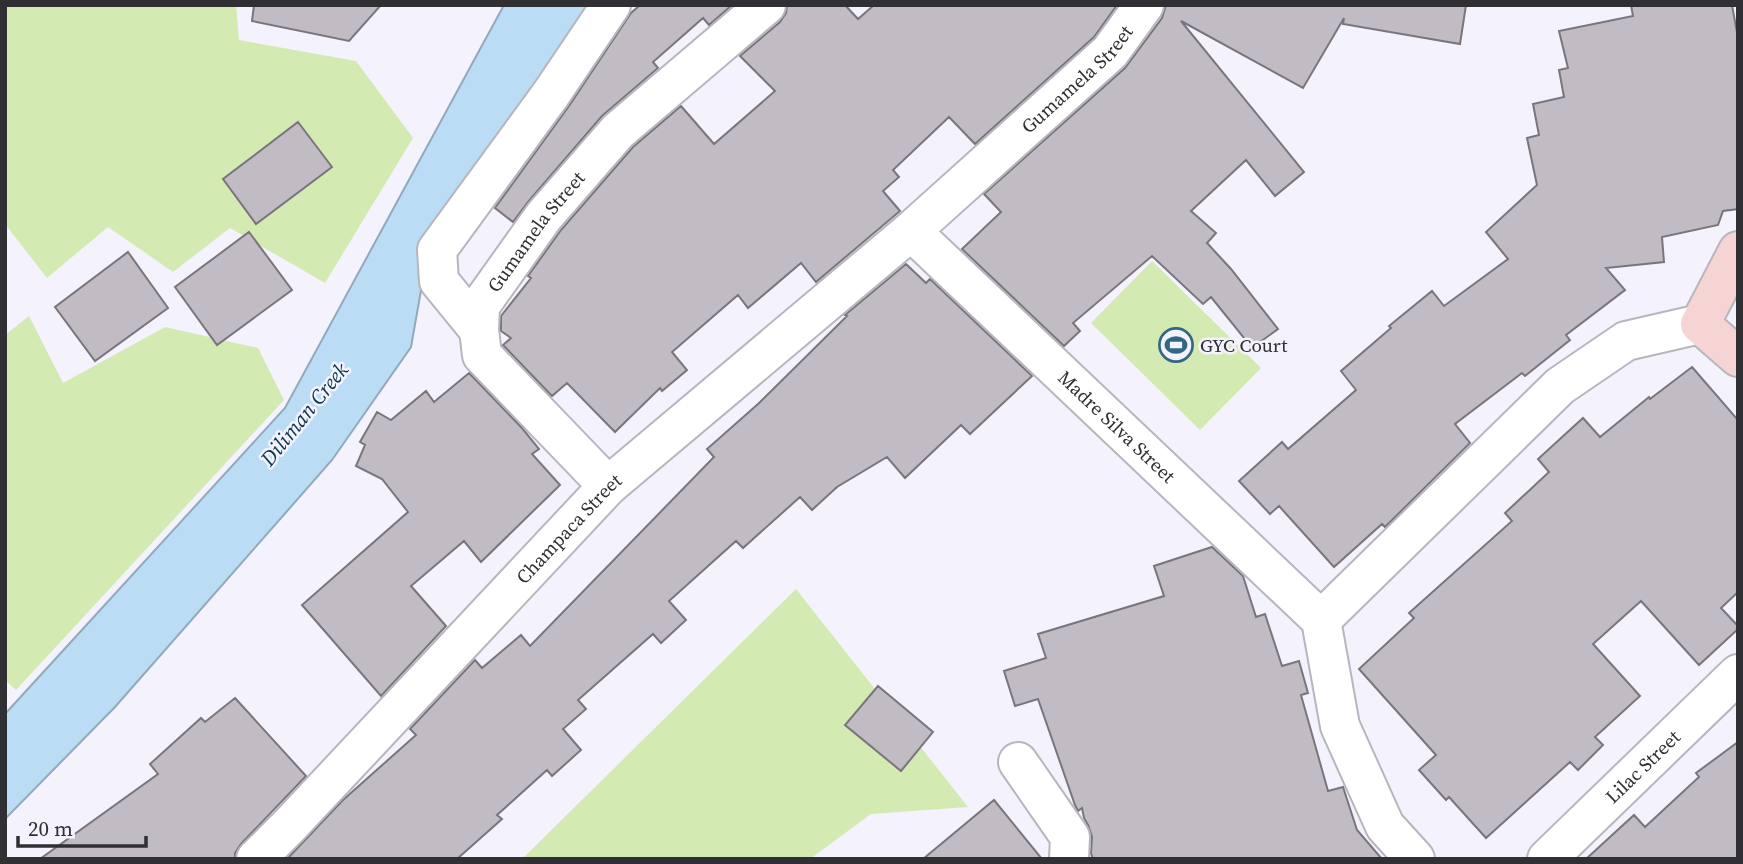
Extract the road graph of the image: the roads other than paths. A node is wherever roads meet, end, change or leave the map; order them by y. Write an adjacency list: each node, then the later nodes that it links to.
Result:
1 (611, 5): 7 (street)
2 (766, 5): 7 (street, Gumamela Street)
3 (1144, 5): 4 (street, Gumamela Street)
4 (911, 231): 9 (street, Champaca Street); 10 (street, Madre Silva Street)
5 (1738, 251): 6 (street)
6 (1700, 324): 8 (street); 10 (street)
7 (480, 330): 9 (street, Gumamela Street)
8 (1738, 357)
9 (608, 486): 13 (street, Champaca Street)
10 (1321, 620): 15 (street)
11 (1738, 674): 16 (street, Lilac Street)
12 (1018, 762): 14 (street)
13 (256, 859)
14 (1069, 859)
15 (1415, 859)
16 (1546, 859)

